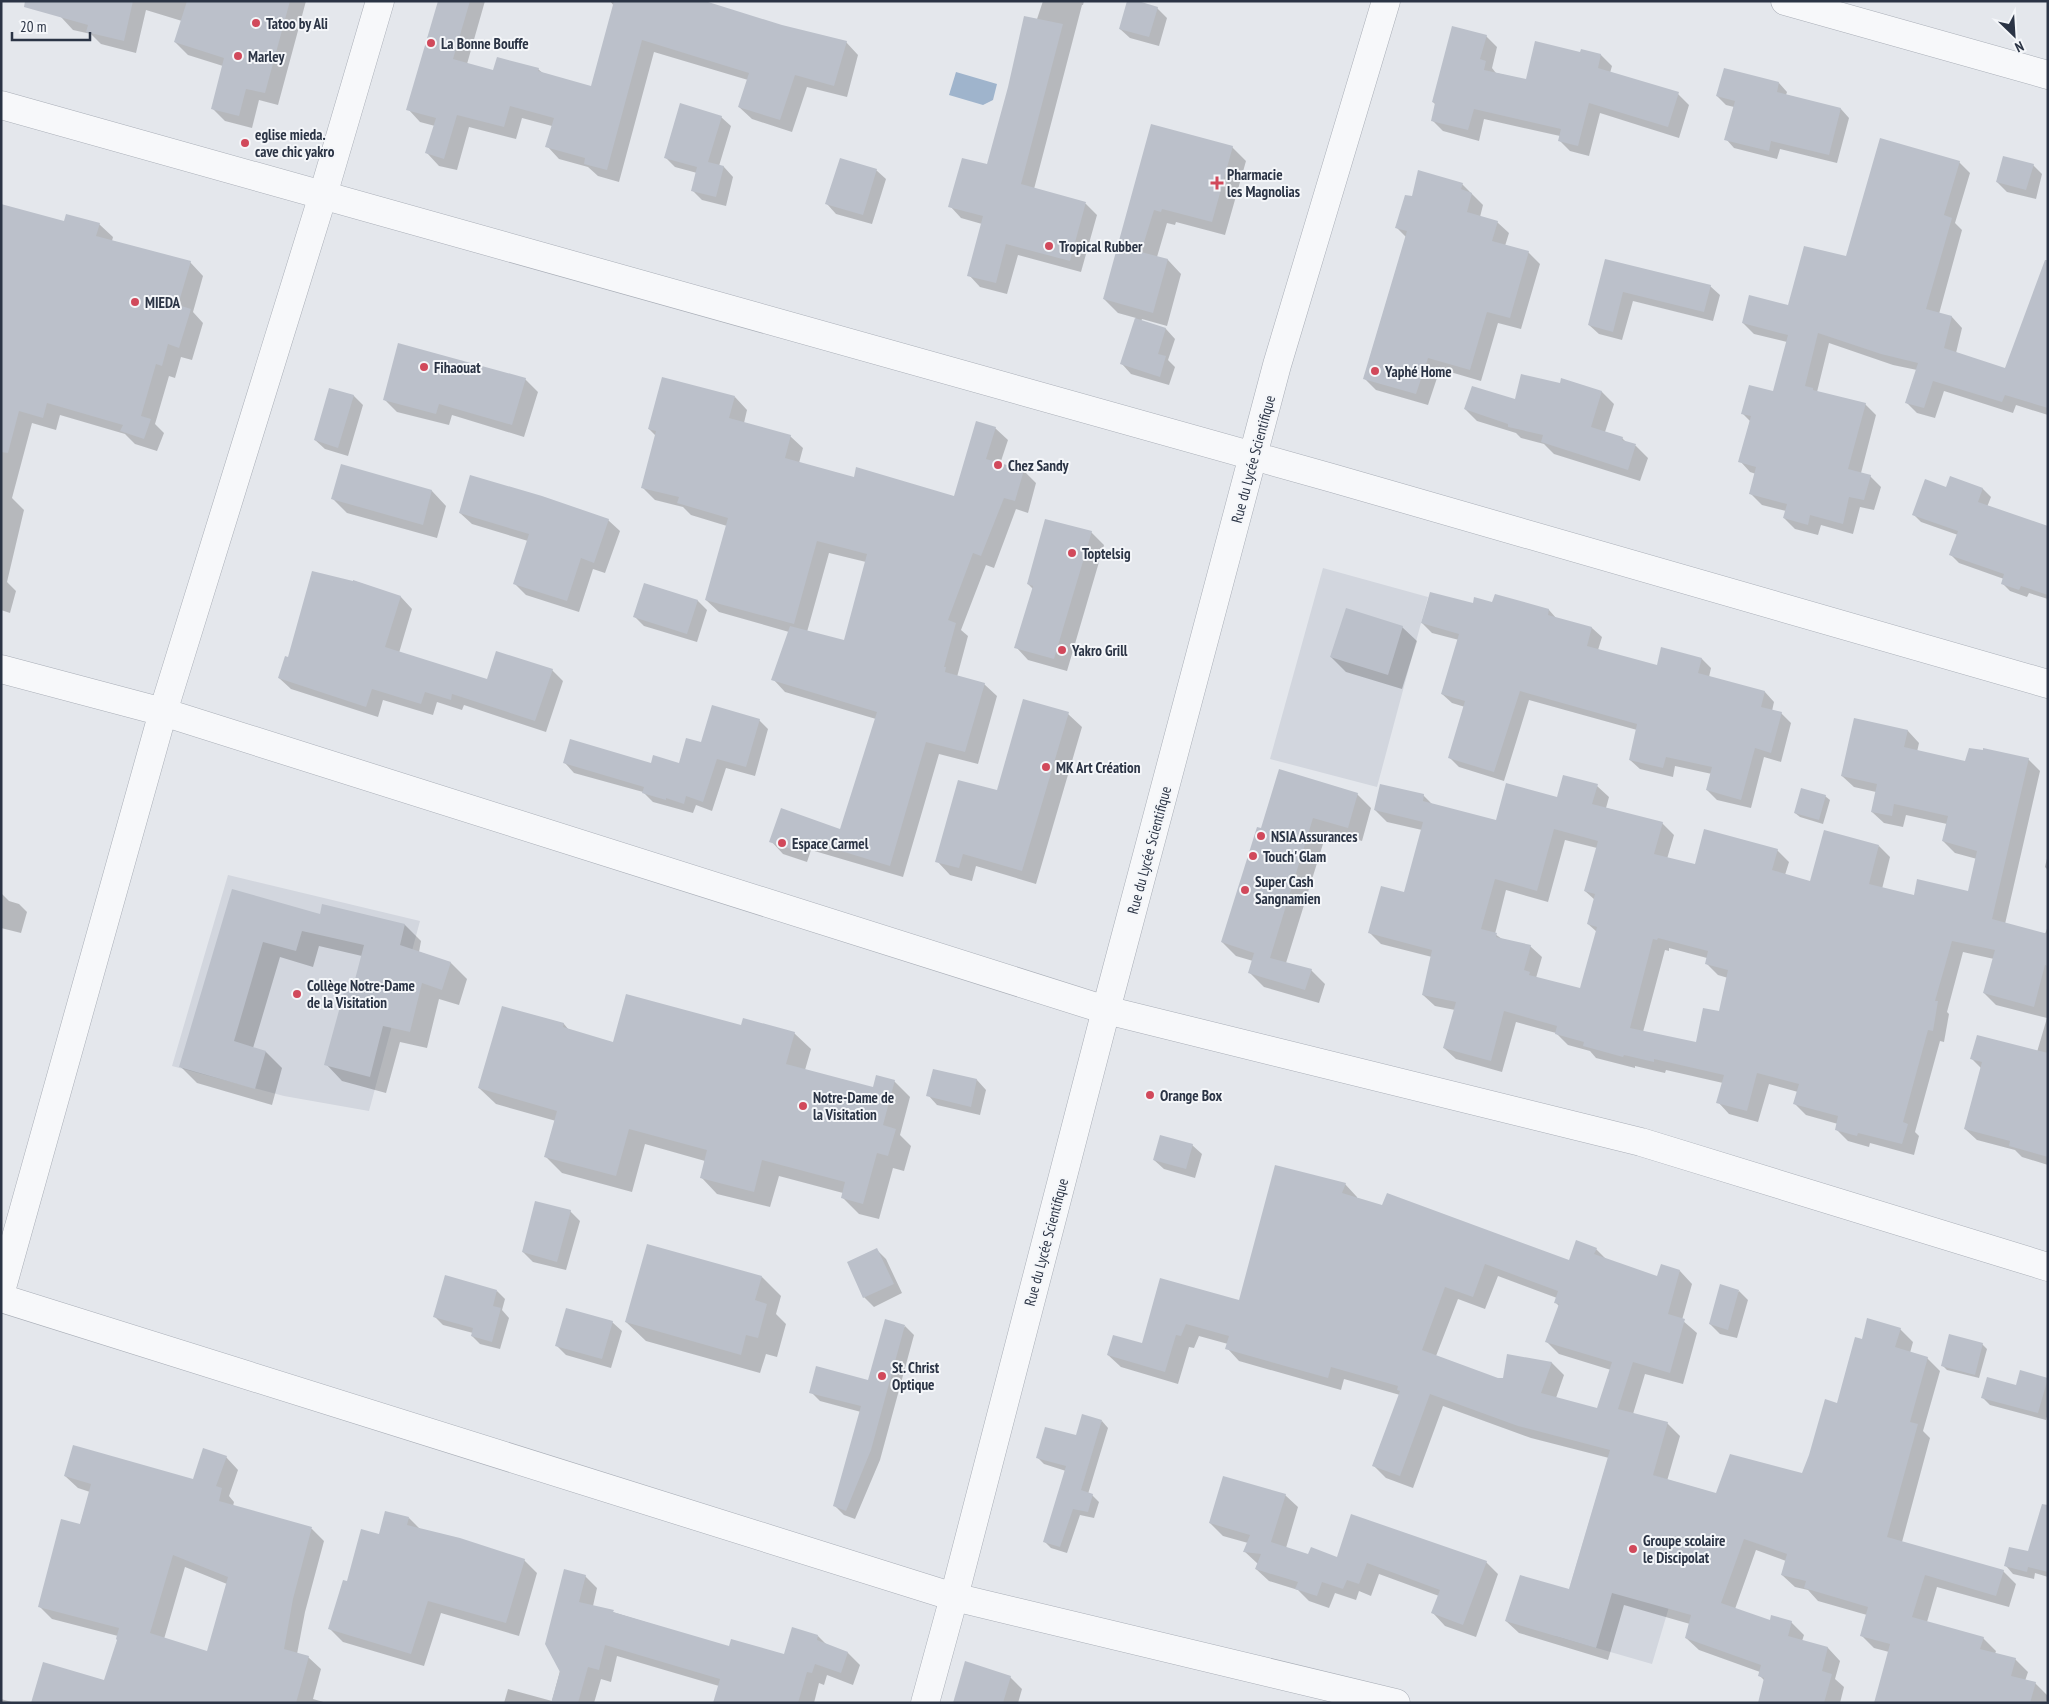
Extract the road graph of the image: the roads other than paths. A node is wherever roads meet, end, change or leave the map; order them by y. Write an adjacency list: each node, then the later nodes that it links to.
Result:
1 (380, 1): 6 (street)
2 (1386, 1): 7 (street, Rue du Lycée Scientifique)
3 (1785, 1): 4 (street)
4 (2048, 75)
5 (1, 104): 6 (street)
6 (323, 195): 7 (street); 10 (street)
7 (1253, 456): 9 (street); 11 (street, Rue du Lycée Scientifique)
8 (1, 669): 10 (street)
9 (2048, 684)
10 (163, 712): 11 (street); 13 (street)
11 (1106, 1010): 12 (street); 15 (street, Rue du Lycée Scientifique)
12 (2048, 1267)
13 (1, 1291)
14 (1, 1298): 15 (street)
15 (954, 1597): 16 (street, Rue du Lycée Scientifique); 17 (street)
16 (925, 1703)
17 (1396, 1703)

